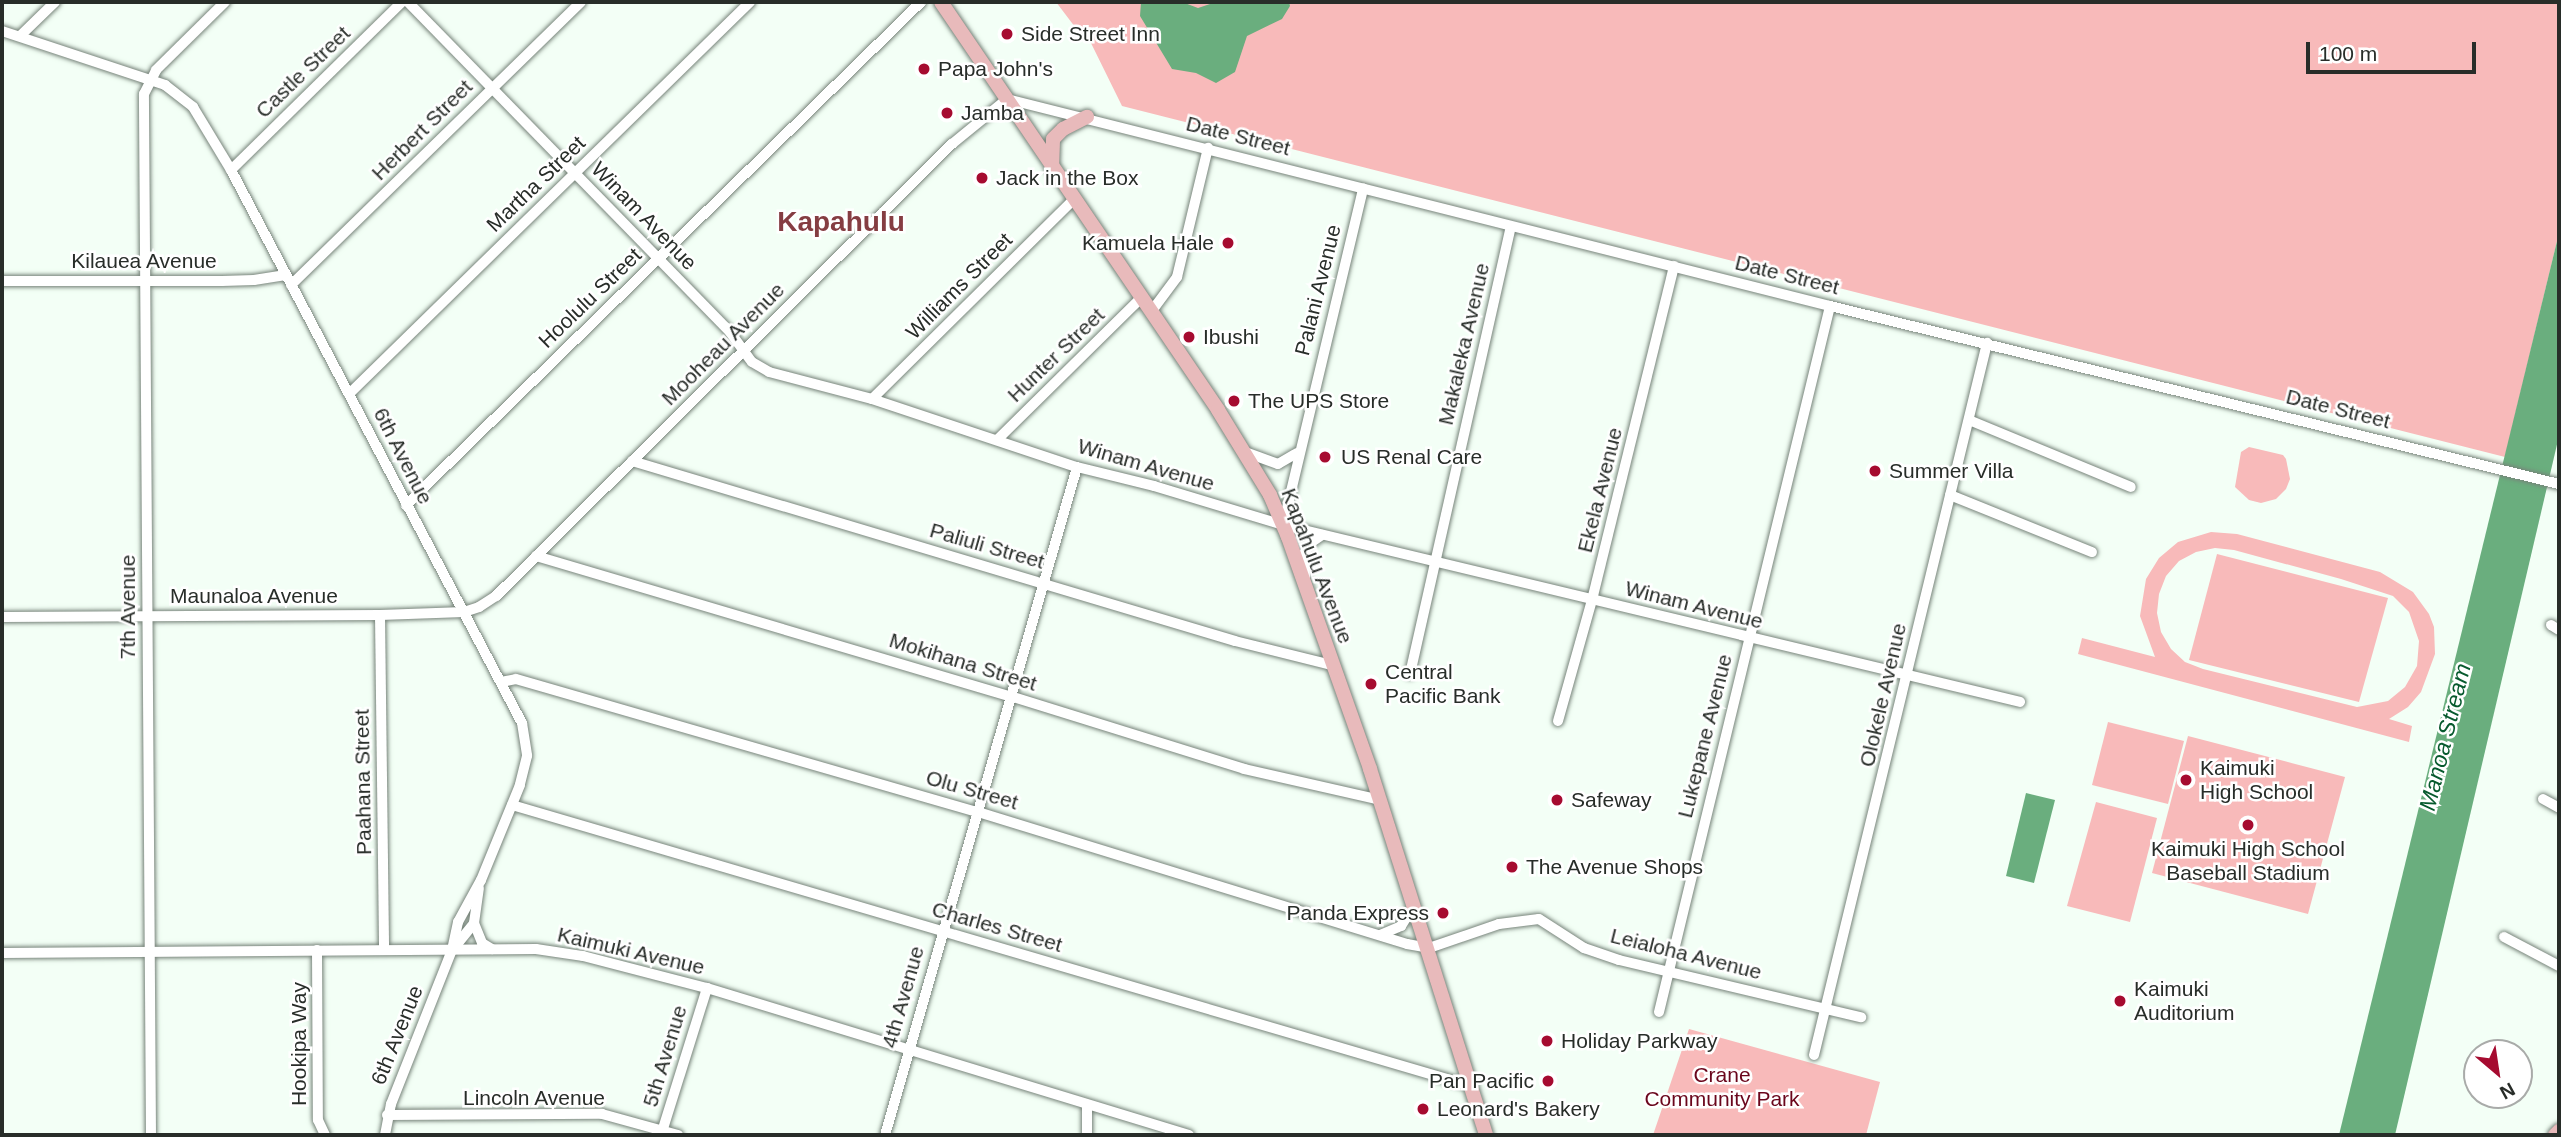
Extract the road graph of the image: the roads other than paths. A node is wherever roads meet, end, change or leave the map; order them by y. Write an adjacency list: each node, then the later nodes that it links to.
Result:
1 (55, 2): 9 (street)
2 (225, 2): 10 (street)
3 (405, 2): 11 (street, Winam Avenue); 16 (street, Castle Street)
4 (580, 2): 11 (street, Herbert Street)
5 (750, 2): 17 (street, Martha Street)
6 (921, 2): 21 (street, Hoolulu Street)
7 (941, 2): 12 (main road, Kapahulu Avenue)
8 (2, 31): 9 (street, 6th Avenue)
9 (20, 36): 10 (street, 6th Avenue)
10 (149, 79): 16 (street, 6th Avenue); 23 (street, 7th Avenue)
11 (492, 87): 17 (street, Winam Avenue); 24 (street, Herbert Street)
12 (1007, 99): 13 (street, Date Street); 15 (main road, Kapahulu Avenue); 30 (street, Mooheau Avenue)
13 (1087, 117): 14 (street, Date Street); 15 (main road)
14 (1208, 148): 18 (street, Date Street); 28 (street)
15 (1052, 169): 19 (main road, Kapahulu Avenue)
16 (230, 170): 24 (street, 6th Avenue)
17 (576, 172): 21 (street, Winam Avenue); 31 (street, Martha Street)
18 (1363, 188): 20 (street, Date Street); 36 (street, Palani Avenue)
19 (1073, 200): 26 (main road, Kapahulu Avenue); 32 (street, Williams Street)
20 (1511, 227): 22 (street, Date Street); 47 (street, Makaleka Avenue)
21 (658, 259): 30 (street, Winam Avenue); 42 (street, Hoolulu Street)
22 (1674, 266): 27 (street, Date Street); 50 (street, Ekela Avenue)
23 (145, 279): 24 (street, Kilauea Avenue); 25 (street, Kilauea Avenue); 52 (street, 7th Avenue)
24 (288, 280): 31 (street, 6th Avenue)
25 (2, 281)
26 (1142, 298): 28 (main road, Kapahulu Avenue); 34 (street, Hunter Street)
27 (1830, 306): 29 (street, Date Street); 55 (street, Lukepane Avenue)
28 (1151, 312): 35 (main road, Kapahulu Avenue)
29 (1987, 343): 33 (street, Olokele Avenue); 39 (street, Date Street)
30 (743, 351): 32 (street, Winam Avenue); 37 (street, Mooheau Avenue)
31 (349, 394): 42 (street, 6th Avenue)
32 (872, 399): 34 (street, Winam Avenue)
33 (1969, 419): 40 (street); 41 (street, Olokele Avenue)
34 (998, 439): 38 (street, Winam Avenue)
35 (1245, 452): 36 (street); 43 (main road, Kapahulu Avenue)
36 (1297, 453): 43 (street, Palani Avenue)
37 (632, 461): 46 (street, Mooheau Avenue); 48 (street, Paliuli Street)
38 (1077, 467): 43 (street, Winam Avenue); 48 (street, 4th Avenue)
39 (2557, 484)
40 (2131, 487)
41 (1950, 495): 45 (street); 58 (street, Olokele Avenue)
42 (406, 505): 51 (street, 6th Avenue)
43 (1283, 525): 44 (street, Winam Avenue); 49 (main road, Kapahulu Avenue)
44 (1322, 535): 47 (street, Winam Avenue); 49 (street)
45 (2092, 552)
46 (536, 556): 51 (street, Mooheau Avenue); 60 (street, Mokihana Street)
47 (1435, 562): 50 (street, Winam Avenue); 57 (street, Makaleka Avenue)
48 (1044, 583): 56 (street, Paliuli Street); 60 (street, 4th Avenue)
49 (1306, 591): 56 (main road, Kapahulu Avenue)
50 (1592, 600): 55 (street, Winam Avenue); 62 (street, Ekela Avenue)
51 (464, 612): 53 (street, Maunaloa Avenue); 59 (street, 6th Avenue)
52 (148, 615): 53 (street, Maunaloa Avenue); 54 (street, Maunaloa Avenue); 79 (street, 7th Avenue)
53 (380, 615): 76 (street, Paahana Street)
54 (2, 617)
55 (1749, 639): 58 (street, Winam Avenue); 82 (street, Lukepane Avenue)
56 (1332, 665): 64 (main road, Kapahulu Avenue)
57 (1410, 674)
58 (1907, 677): 61 (street, Winam Avenue); 84 (street, Olokele Avenue)
59 (501, 682): 65 (street, 6th Avenue); 67 (street, Olu Street)
60 (1010, 696): 64 (street, Mokihana Street); 67 (street, 4th Avenue)
61 (2020, 702)
62 (1558, 721)
63 (2543, 799): 66 (street)
64 (1380, 800): 69 (main road, Kapahulu Avenue)
65 (512, 805): 68 (street, 6th Avenue); 71 (street, Charles Street)
66 (2559, 808)
67 (978, 812): 71 (street, 4th Avenue); 72 (street, Olu Street)
68 (481, 880): 70 (street, 6th Avenue); 77 (street, 6th Avenue)
69 (1415, 905): 72 (street); 74 (main road, Kapahulu Avenue)
70 (474, 923): 77 (street, 6th Avenue); 78 (street)
71 (942, 930): 87 (street, 4th Avenue); 89 (street, Charles Street)
72 (1380, 935): 74 (street, Olu Street)
73 (2504, 937): 81 (street)
74 (1429, 948): 82 (street, Leialoha Avenue); 89 (main road, Kapahulu Avenue)
75 (317, 950): 76 (street, Kaimuki Avenue); 79 (street, Kaimuki Avenue); 95 (street, Hookipa Way)
76 (384, 950): 77 (street, Kaimuki Avenue)
77 (452, 950): 78 (street, Kaimuki Avenue); 91 (street, 6th Avenue)
78 (492, 950): 83 (street, Kaimuki Avenue)
79 (150, 951): 80 (street, Kaimuki Avenue); 94 (street, 7th Avenue)
80 (2, 953)
81 (2559, 966)
82 (1667, 970): 84 (street, Leialoha Avenue); 85 (street, Lukepane Avenue)
83 (707, 988): 87 (street, Kaimuki Avenue); 93 (street, 5th Avenue)
84 (1826, 1009): 86 (street, Leialoha Avenue); 88 (street, Olokele Avenue)
85 (1659, 1012)
86 (1861, 1017)
87 (907, 1050): 90 (street, Kaimuki Avenue); 98 (street, 4th Avenue)
88 (1814, 1055)
89 (1471, 1086): 101 (main road, Kapahulu Avenue)
90 (1087, 1106): 99 (street); 100 (street, Kaimuki Avenue)
91 (387, 1115): 93 (street, Lincoln Avenue); 96 (street, 6th Avenue)
92 (2559, 1131): 102 (main road)
93 (661, 1133): 97 (street, Lincoln Avenue)
94 (151, 1135)
95 (325, 1135)
96 (385, 1135)
97 (678, 1135)
98 (885, 1135)
99 (1087, 1135)
100 (1189, 1135)
101 (1486, 1135)
102 (2555, 1135)

